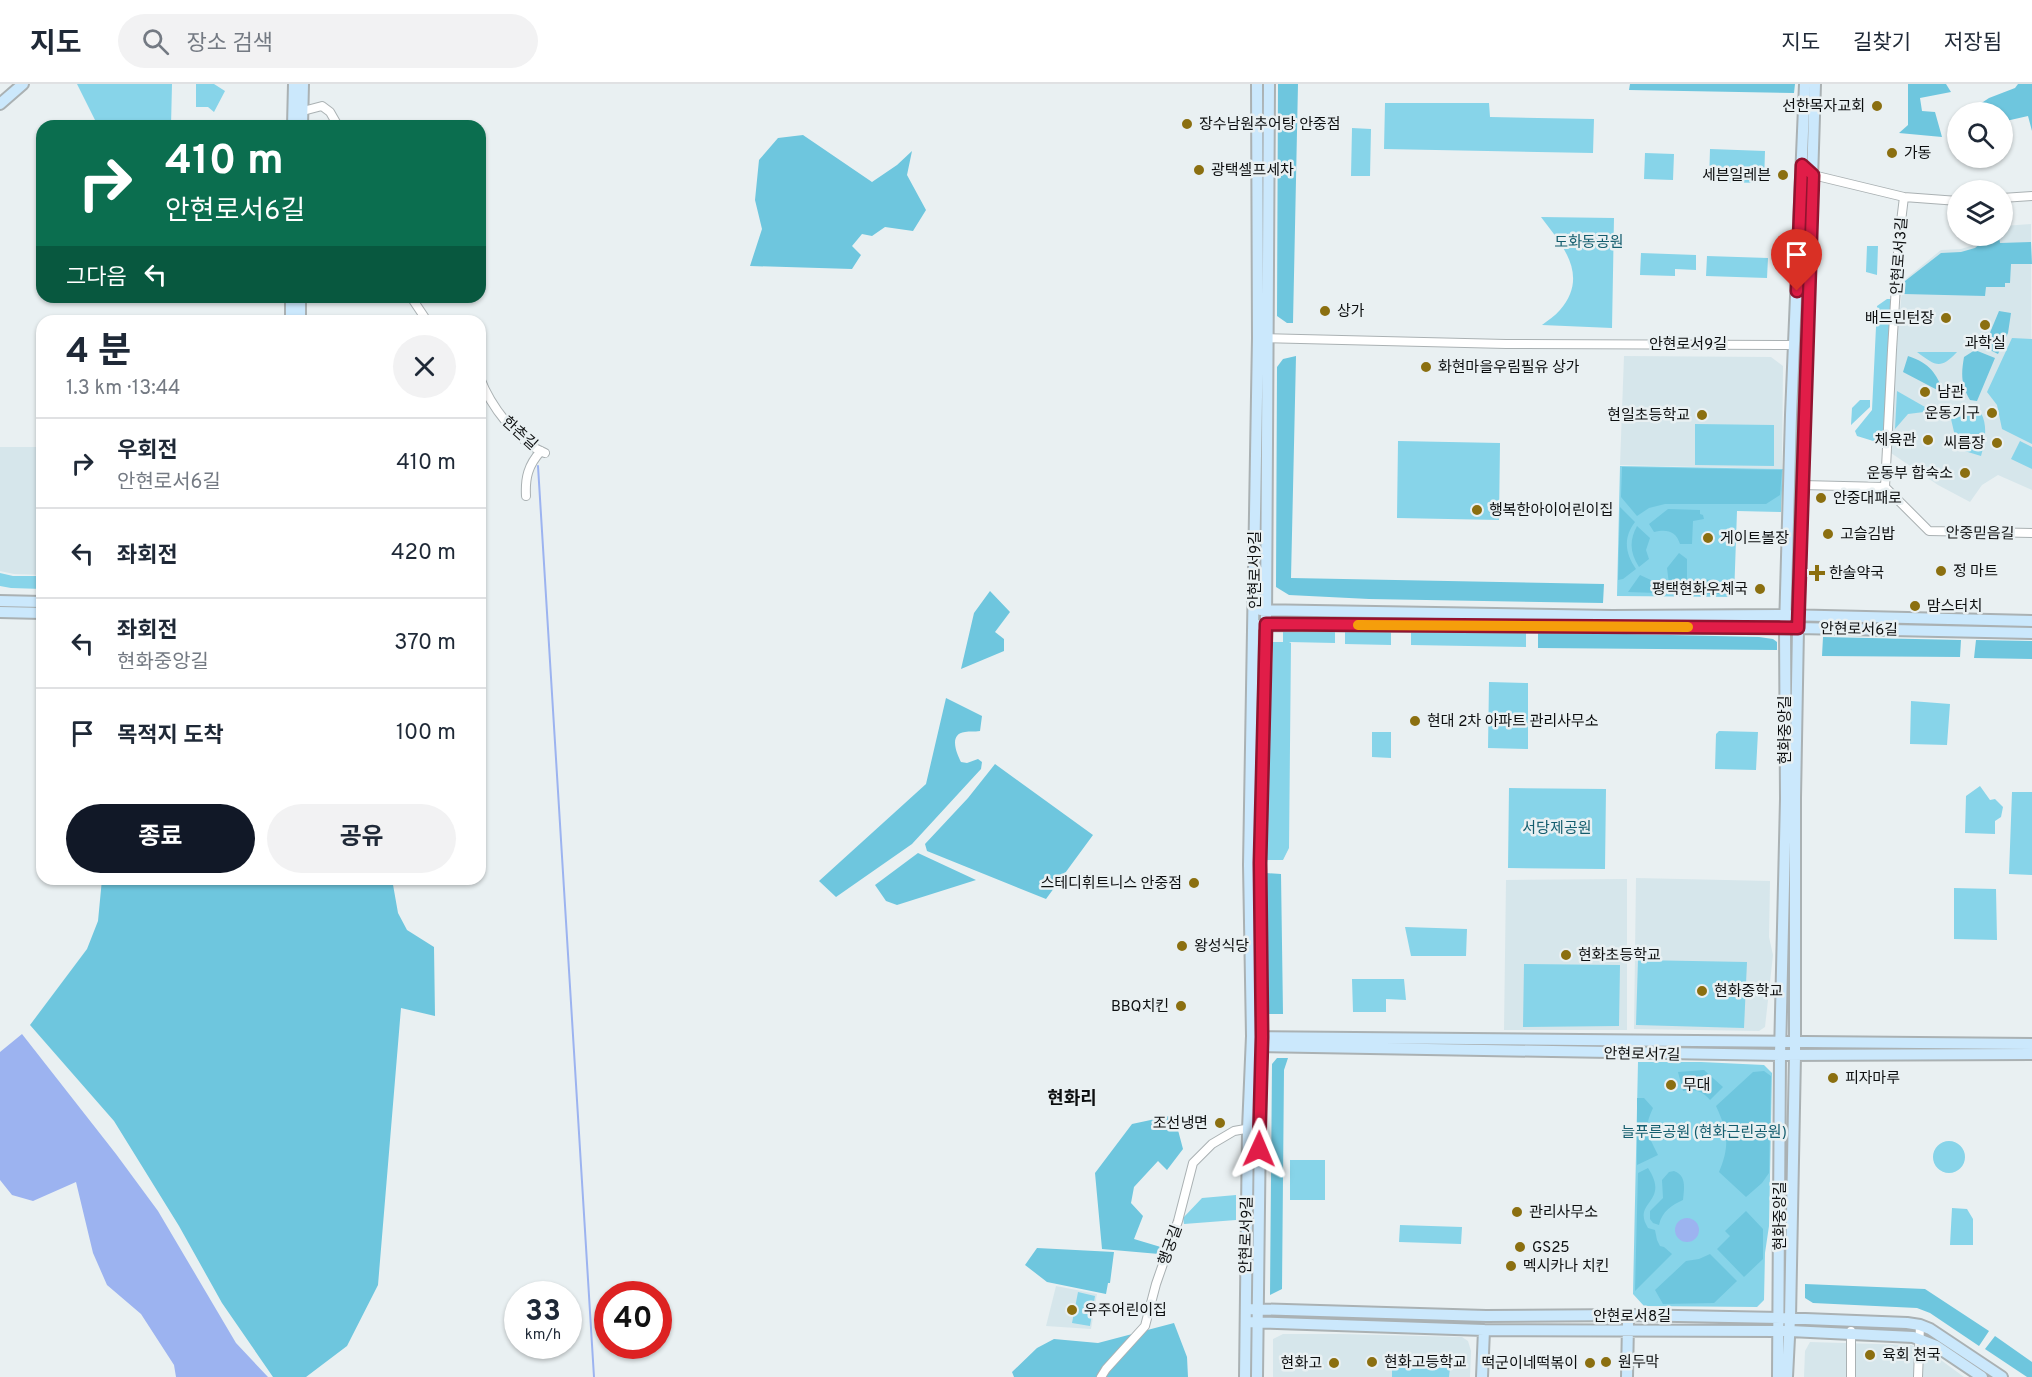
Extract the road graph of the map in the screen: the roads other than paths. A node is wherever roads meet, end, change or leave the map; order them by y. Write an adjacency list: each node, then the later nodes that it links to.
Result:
1 (12, 84): 9 (street)
2 (23, 84): 10 (street)
3 (294, 84): 12 (street)
4 (303, 84): 11 (street)
5 (1257, 84): 21 (street, 안현로서9길)
6 (1269, 84): 21 (street)
7 (1805, 84): 15 (street, 현화중앙길)
8 (1815, 84): 16 (street)
9 (0, 95)
10 (0, 104)
11 (303, 111): 13 (street); 14 (street)
12 (293, 120)
13 (302, 120)
14 (335, 120)
15 (1802, 165): 16 (street, 안현로서3길); 22 (street, 현화중앙길)
16 (1813, 175): 18 (street, 안현로서3길); 23 (street)
17 (2032, 196): 19 (street)
18 (1904, 197): 20 (street, 안현로서3길); 26 (street, 안현로서3길)
19 (2013, 197)
20 (1947, 200)
21 (1263, 338): 22 (street, 안현로서9길); 31 (street, 안현로서9길)
22 (1794, 345): 23 (street); 34 (street, 현화중앙길)
23 (1807, 345): 25 (street)
24 (486, 397): 27 (street, 한촌길)
25 (1803, 485): 26 (street); 35 (street)
26 (1885, 487): 28 (street, 안중믿음길)
27 (526, 496)
28 (2032, 534)
29 (0, 601): 30 (street)
30 (36, 602)
31 (1260, 610): 34 (street, 안현로서6길); 37 (street); 38 (street, 안현로서9길)
32 (0, 612): 33 (street)
33 (36, 613)
34 (1786, 615): 35 (street, 안현로서6길); 39 (street, 현화중앙길)
35 (1798, 615): 36 (street, 안현로서6길); 40 (street)
36 (2032, 621)
37 (1266, 624): 38 (street, 안현로서6길); 39 (street, 안현로서6길); 44 (street)
38 (1254, 625): 44 (street, 안현로서9길)
39 (1785, 628): 40 (street, 안현로서6길); 42 (street, 현화중앙길)
40 (1798, 628): 41 (street, 안현로서6길); 43 (street)
41 (2032, 633)
42 (1780, 1041): 43 (street, 안현로서7길); 44 (street, 안현로서7길); 47 (street, 현화중앙길)
43 (1794, 1041): 45 (street, 안현로서7길); 48 (street)
44 (1257, 1042): 47 (street, 안현로서7길); 49 (street)
45 (2032, 1044)
46 (2032, 1054): 48 (street, 안현로서7길)
47 (1780, 1055): 48 (street, 안현로서7길); 53 (street, 현화중앙길)
48 (1795, 1055): 53 (street)
49 (1254, 1128): 50 (street, 안현로서9길); 51 (street); 63 (street, 행궁길)
50 (1245, 1309): 51 (street, 안현로서8길); 55 (street, 안현로서9길)
51 (1257, 1309): 52 (street, 안현로서8길); 56 (street)
52 (1627, 1315): 53 (street, 안현로서8길); 59 (street)
53 (1785, 1318): 54 (street, 안현로서8길); 60 (street, 현화중앙길)
54 (1851, 1320): 57 (street, 안현로서8길); 61 (street)
55 (1245, 1322): 56 (street, 안현로서8길); 64 (street, 안현로서9길)
56 (1257, 1322): 58 (street, 안현로서8길); 65 (street)
57 (1920, 1325): 62 (street); 73 (street, 안현로서8길)
58 (1484, 1329): 59 (street, 안현로서8길); 66 (street)
59 (1628, 1329): 60 (street, 안현로서8길); 67 (street)
60 (1785, 1331): 61 (street, 안현로서8길); 68 (street, 현화중앙길); 69 (street)
61 (1851, 1333): 62 (street, 안현로서8길); 70 (street)
62 (1920, 1338): 71 (street); 72 (street, 안현로서8길)
63 (1101, 1377)
64 (1245, 1377)
65 (1257, 1377)
66 (1482, 1377)
67 (1627, 1377)
68 (1778, 1377)
69 (1787, 1377)
70 (1851, 1377)
71 (1918, 1377)
72 (1982, 1377)
73 (2002, 1377)

